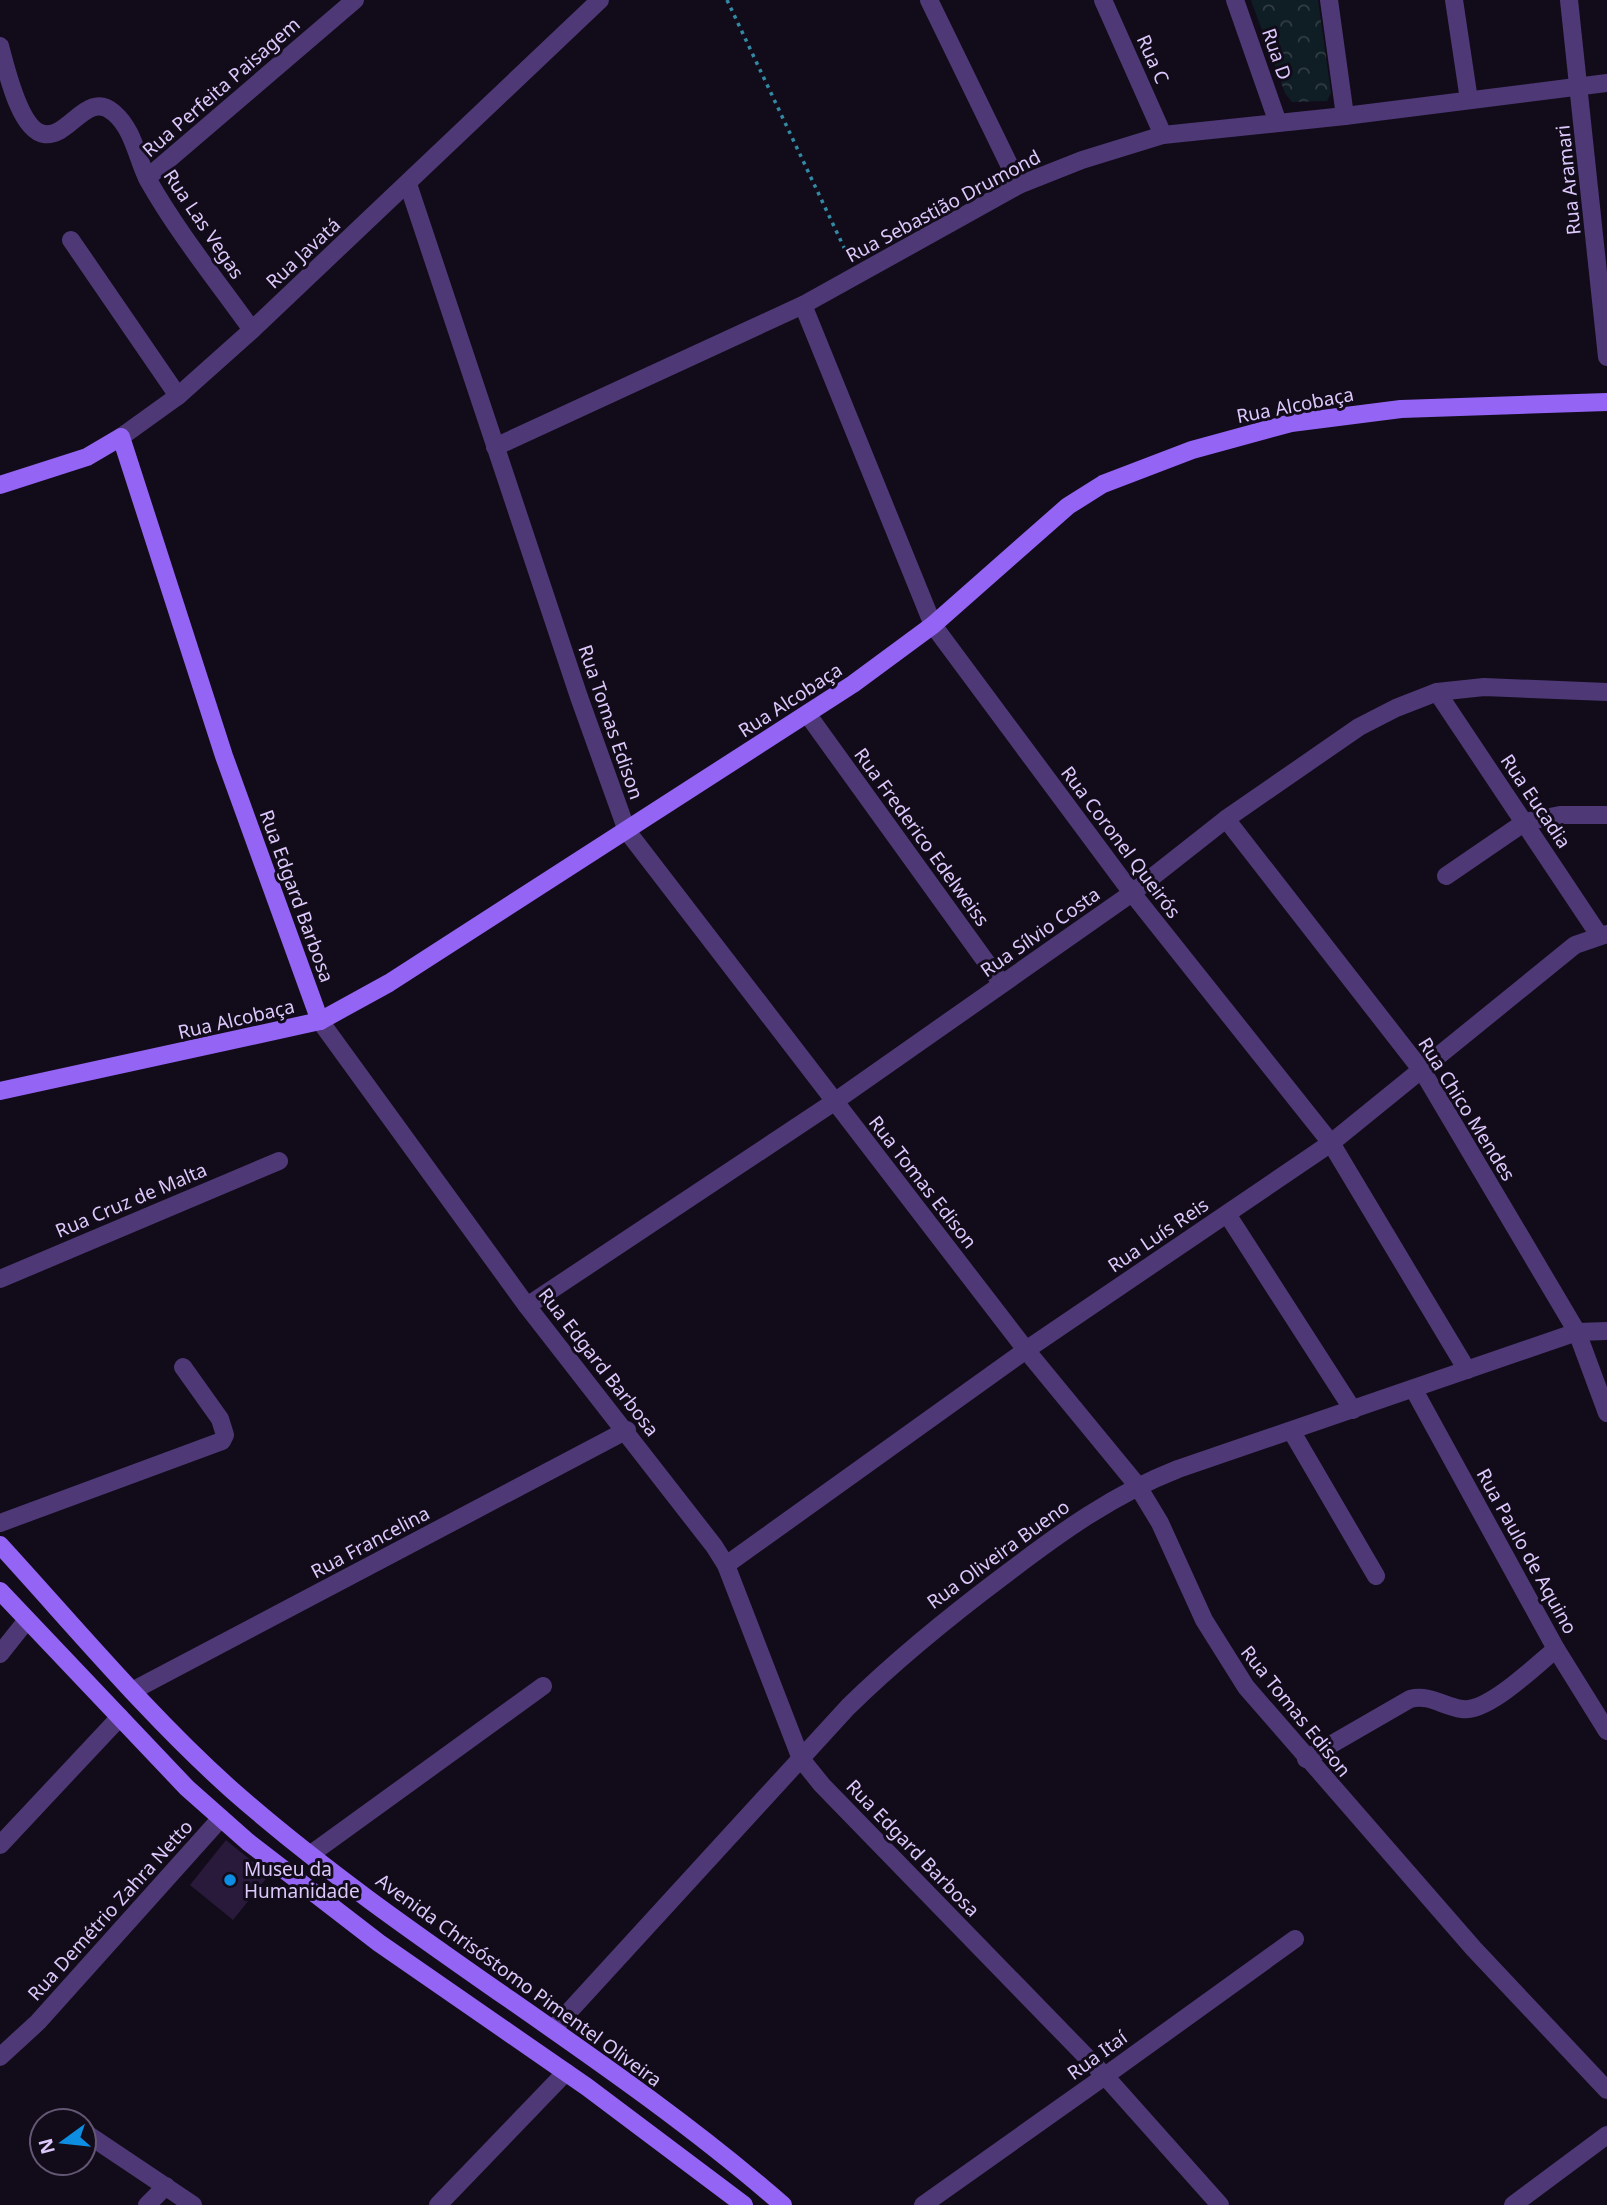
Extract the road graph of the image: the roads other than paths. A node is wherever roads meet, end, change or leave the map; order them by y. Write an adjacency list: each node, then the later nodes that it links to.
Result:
1 (355, 0): 16 (street, Rua Perfeita Paisagem)
2 (600, 0): 17 (street, Rua Javatá)
3 (929, 0): 18 (street)
4 (1103, 0): 15 (street, Rua C)
5 (1235, 0): 14 (street, Rua D)
6 (1329, 0): 13 (street)
7 (1454, 0): 12 (street)
8 (1569, 0): 11 (street, Rua Aramari)
9 (0, 46): 16 (street, Rua Las Vegas)
10 (1607, 83): 11 (street, Rua Sebastião Drumond)
11 (1580, 87): 12 (street, Rua Sebastião Drumond); 22 (street, Rua Aramari)
12 (1469, 100): 13 (street, Rua Sebastião Drumond)
13 (1345, 116): 14 (street, Rua Sebastião Drumond)
14 (1278, 122): 15 (street, Rua Sebastião Drumond)
15 (1163, 135): 18 (street, Rua Sebastião Drumond)
16 (147, 178): 21 (street, Rua Las Vegas)
17 (408, 184): 21 (street, Rua Javatá); 26 (street, Rua Tomas Edison)
18 (1019, 185): 20 (street, Rua Sebastião Drumond)
19 (71, 240): 23 (street)
20 (803, 305): 26 (street, Rua Sebastião Drumond); 28 (street, Rua Coronel Queirós)
21 (252, 330): 23 (street, Rua Javatá)
22 (1607, 357)
23 (178, 397): 25 (street, Rua Javatá)
24 (1607, 402): 28 (main road, Rua Alcobaça)
25 (121, 437): 27 (main road, Rua Javatá); 40 (main road, Rua Edgard Barbosa)
26 (495, 447): 35 (street, Rua Tomas Edison)
27 (0, 485)
28 (933, 625): 31 (main road, Rua Alcobaça); 37 (street, Rua Coronel Queirós)
29 (1437, 692): 30 (street, Rua Sílvio Costa); 33 (street, Rua Sílvio Costa); 34 (street, Rua Eucadia)
30 (1607, 692)
31 (808, 715): 35 (main road, Rua Alcobaça); 39 (street, Rua Frederico Edelweiss)
32 (1607, 815): 34 (street)
33 (1226, 819): 37 (street, Rua Sílvio Costa); 41 (street, Rua Chico Mendes)
34 (1525, 822): 36 (street); 38 (street, Rua Eucadia)
35 (627, 831): 40 (main road, Rua Alcobaça); 43 (street, Rua Tomas Edison)
36 (1446, 876)
37 (1132, 893): 39 (street, Rua Sílvio Costa); 44 (street, Rua Coronel Queirós)
38 (1603, 935): 41 (street, Rua Luís Reis)
39 (1002, 984): 43 (street, Rua Sílvio Costa)
40 (320, 1021): 42 (main road, Rua Alcobaça); 48 (street, Rua Edgard Barbosa)
41 (1423, 1072): 44 (street, Rua Luís Reis); 50 (street, Rua Chico Mendes)
42 (0, 1091)
43 (834, 1102): 48 (street, Rua Sílvio Costa); 51 (street, Rua Tomas Edison)
44 (1331, 1143): 46 (street, Rua Luís Reis); 53 (street, Rua Coronel Queirós)
45 (279, 1161): 47 (street, Rua Cruz de Malta)
46 (1227, 1214): 51 (street, Rua Luís Reis); 55 (street)
47 (0, 1279)
48 (527, 1306): 57 (street, Rua Edgard Barbosa)
49 (1607, 1331): 50 (street, Rua Oliveira Bueno)
50 (1577, 1332): 53 (street, Rua Oliveira Bueno); 56 (street, Rua Chico Mendes)
51 (1026, 1350): 59 (street, Rua Tomas Edison); 62 (street, Rua Luís Reis)
52 (183, 1367): 60 (street)
53 (1467, 1370): 54 (street, Rua Oliveira Bueno)
54 (1414, 1390): 55 (street, Rua Oliveira Bueno); 66 (street, Rua Paulo de Aquino)
55 (1353, 1410): 58 (street, Rua Oliveira Bueno)
56 (1607, 1413)
57 (627, 1430): 62 (street, Rua Edgard Barbosa); 69 (street, Rua Francelina)
58 (1292, 1432): 59 (street, Rua Oliveira Bueno); 63 (street)
59 (1138, 1485): 72 (street, Rua Oliveira Bueno); 73 (street, Rua Tomas Edison)
60 (0, 1523)
61 (0, 1545): 69 (main road, Avenida Chrisóstomo Pimentel Oliveira)
62 (726, 1565): 72 (street, Rua Edgard Barbosa)
63 (1376, 1576)
64 (0, 1591): 65 (main road)
65 (27, 1620): 67 (street); 70 (main road)
66 (1556, 1649): 71 (street, Rua Paulo de Aquino); 73 (street)
67 (0, 1654)
68 (543, 1686): 76 (street)
69 (132, 1691): 76 (main road, Avenida Chrisóstomo Pimentel Oliveira)
70 (120, 1717): 74 (main road); 75 (street)
71 (1607, 1731)
72 (802, 1759): 78 (street, Rua Oliveira Bueno); 81 (street, Rua Edgard Barbosa)
73 (1306, 1759): 82 (street, Rua Tomas Edison)
74 (220, 1818): 79 (street, Rua Demétrio Zahra Netto); 80 (main road)
75 (0, 1845)
76 (311, 1854): 78 (main road, Avenida Chrisóstomo Pimentel Oliveira)
77 (1295, 1939): 81 (street, Rua Itaí)
78 (553, 2029): 90 (main road, Avenida Chrisóstomo Pimentel Oliveira)
79 (0, 2057)
80 (566, 2072): 88 (street); 89 (main road)
81 (1105, 2076): 91 (street, Rua Itaí); 92 (street, Rua Edgard Barbosa)
82 (1607, 2090)
83 (1607, 2135): 93 (street)
84 (98, 2141): 85 (street)
85 (166, 2186): 86 (street); 87 (street)
86 (147, 2205)
87 (193, 2205)
88 (438, 2205)
89 (744, 2205)
90 (783, 2205)
91 (923, 2205)
92 (1220, 2205)
93 (1513, 2205)

